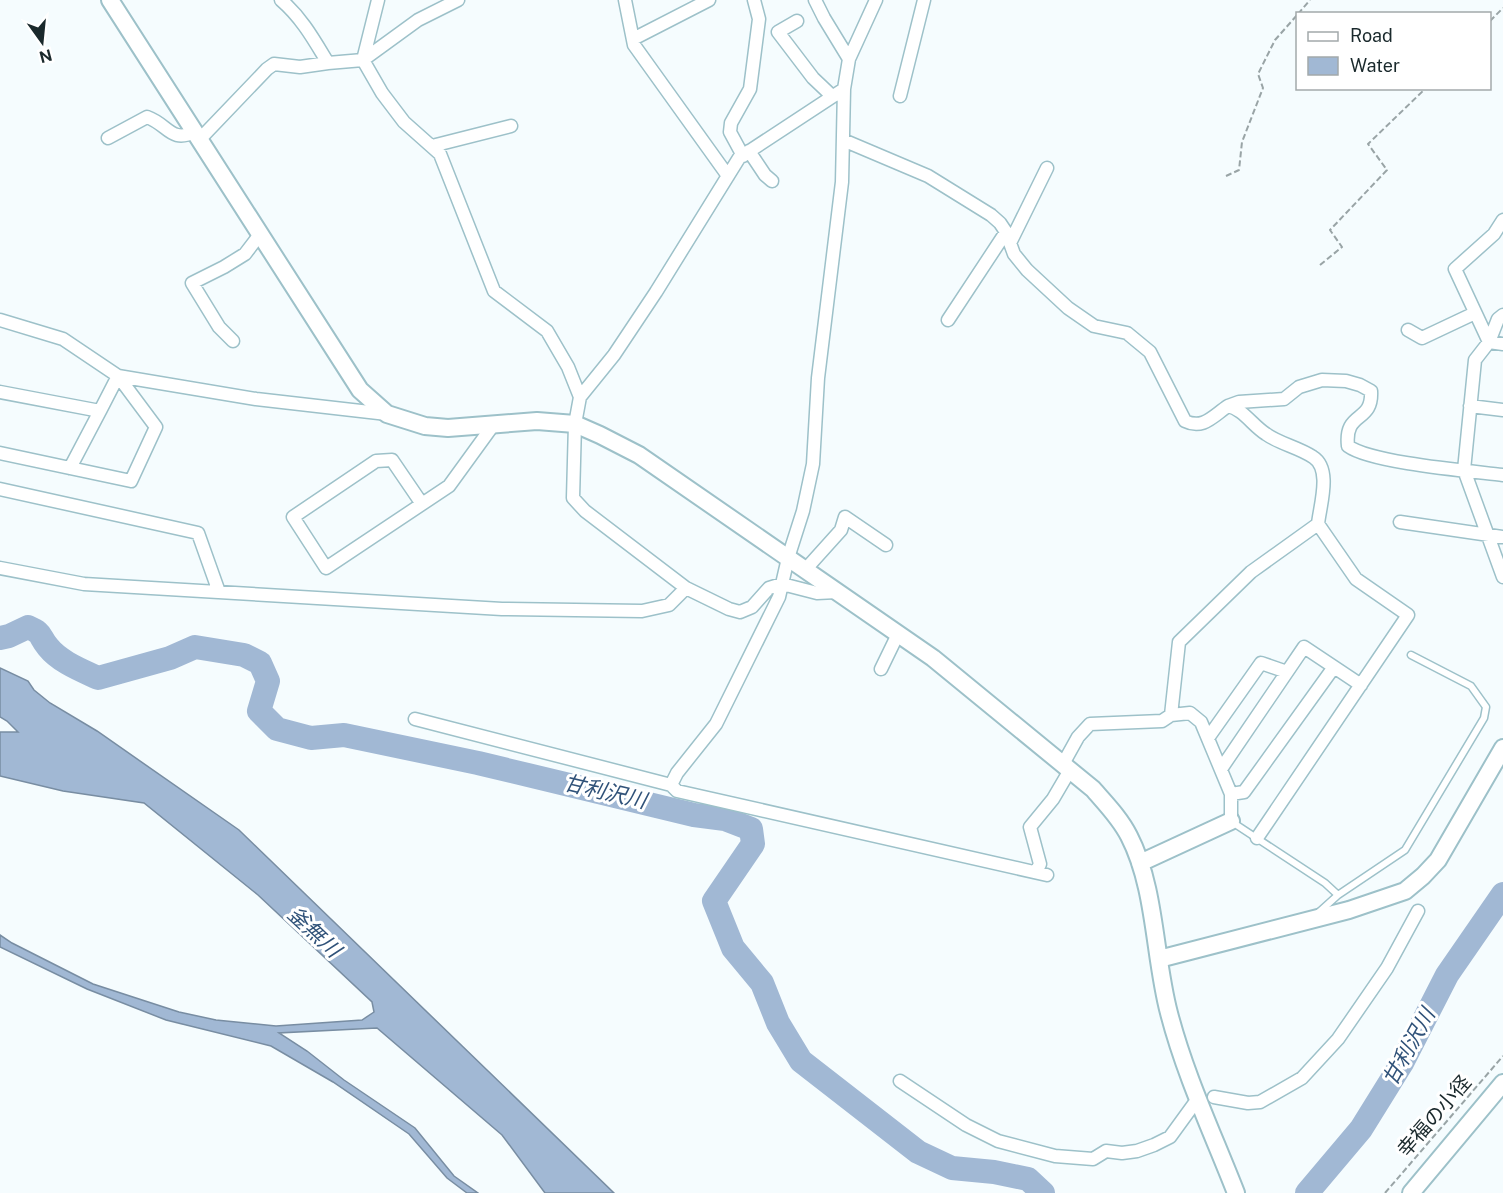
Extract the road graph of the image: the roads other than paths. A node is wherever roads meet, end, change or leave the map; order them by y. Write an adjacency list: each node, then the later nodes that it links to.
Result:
1 (110, 0): 20 (street)
2 (282, 0): 15 (street)
3 (378, 0): 14 (street)
4 (458, 0): 14 (street)
5 (625, 0): 12 (street)
6 (709, 0): 12 (street)
7 (754, 0): 24 (street)
8 (815, 0): 13 (street)
9 (876, 0): 13 (street)
10 (924, 0): 18 (street)
11 (798, 21): 17 (street)
12 (633, 39): 26 (street)
13 (849, 58): 16 (street)
14 (363, 60): 15 (street); 23 (street)
15 (328, 63): 20 (street)
16 (844, 89): 17 (street); 22 (street)
17 (832, 96): 24 (street)
18 (900, 96)
19 (511, 126): 23 (street)
20 (197, 135): 21 (street); 29 (street)
21 (108, 138)
22 (843, 140): 30 (street); 60 (street)
23 (432, 146): 41 (street)
24 (746, 154): 26 (street); 27 (street)
25 (1047, 168): 30 (street)
26 (728, 176): 41 (street)
27 (772, 181)
28 (1503, 220): 31 (street)
29 (261, 233): 36 (street); 46 (street)
30 (1008, 237): 34 (street); 42 (street)
31 (1475, 313): 35 (street); 37 (street)
32 (1503, 315): 37 (street)
33 (0, 320): 39 (street)
34 (948, 320)
35 (1408, 330)
36 (232, 341)
37 (1489, 342): 38 (street); 43 (street)
38 (1503, 344)
39 (118, 376): 45 (street); 46 (street); 50 (street)
40 (0, 392): 45 (street)
41 (580, 397): 48 (street)
42 (1228, 406): 51 (street); 56 (street)
43 (1470, 406): 44 (street); 51 (street)
44 (1503, 410)
45 (100, 411): 50 (street)
46 (387, 414): 47 (street)
47 (494, 424): 48 (street); 54 (street)
48 (575, 424): 60 (street); 65 (street)
49 (0, 453): 50 (street)
50 (70, 468)
51 (1464, 470): 52 (street); 57 (street)
52 (1503, 475)
53 (0, 489): 66 (street)
54 (422, 504): 54 (street)
55 (1400, 522): 57 (street)
56 (1318, 524): 73 (street); 74 (street)
57 (1488, 535): 58 (street); 63 (street)
58 (1503, 537)
59 (886, 545): 62 (street)
60 (788, 558): 62 (street); 64 (street)
61 (0, 568): 66 (street)
62 (805, 570): 67 (street)
63 (1503, 577)
64 (782, 584): 65 (street); 67 (street); 80 (street)
65 (686, 588): 66 (street)
66 (219, 592)
67 (837, 592): 68 (street)
68 (898, 634): 71 (street); 78 (street)
69 (1411, 655): 85 (lane)
70 (1334, 667): 72 (street); 73 (street); 81 (street)
71 (881, 669)
72 (1287, 672): 76 (street); 79 (street)
73 (1361, 685): 83 (street)
74 (1171, 715): 76 (street); 78 (street)
75 (415, 719): 80 (street)
76 (1208, 738): 79 (street)
77 (1503, 748): 87 (street)
78 (1066, 767): 80 (street); 84 (street)
79 (1221, 770): 81 (street)
80 (671, 785)
81 (1231, 794): 82 (street)
82 (1232, 821): 83 (lane); 84 (street)
83 (1257, 838): 85 (lane)
84 (1140, 863): 88 (street)
85 (1338, 895): 87 (lane)
86 (1418, 911): 91 (street)
87 (1311, 920): 88 (street)
88 (1159, 959): 93 (street)
89 (900, 1082): 92 (street)
90 (1503, 1083): 94 (street)
91 (1214, 1097)
92 (1194, 1104)
93 (1236, 1193)
94 (1411, 1193)

